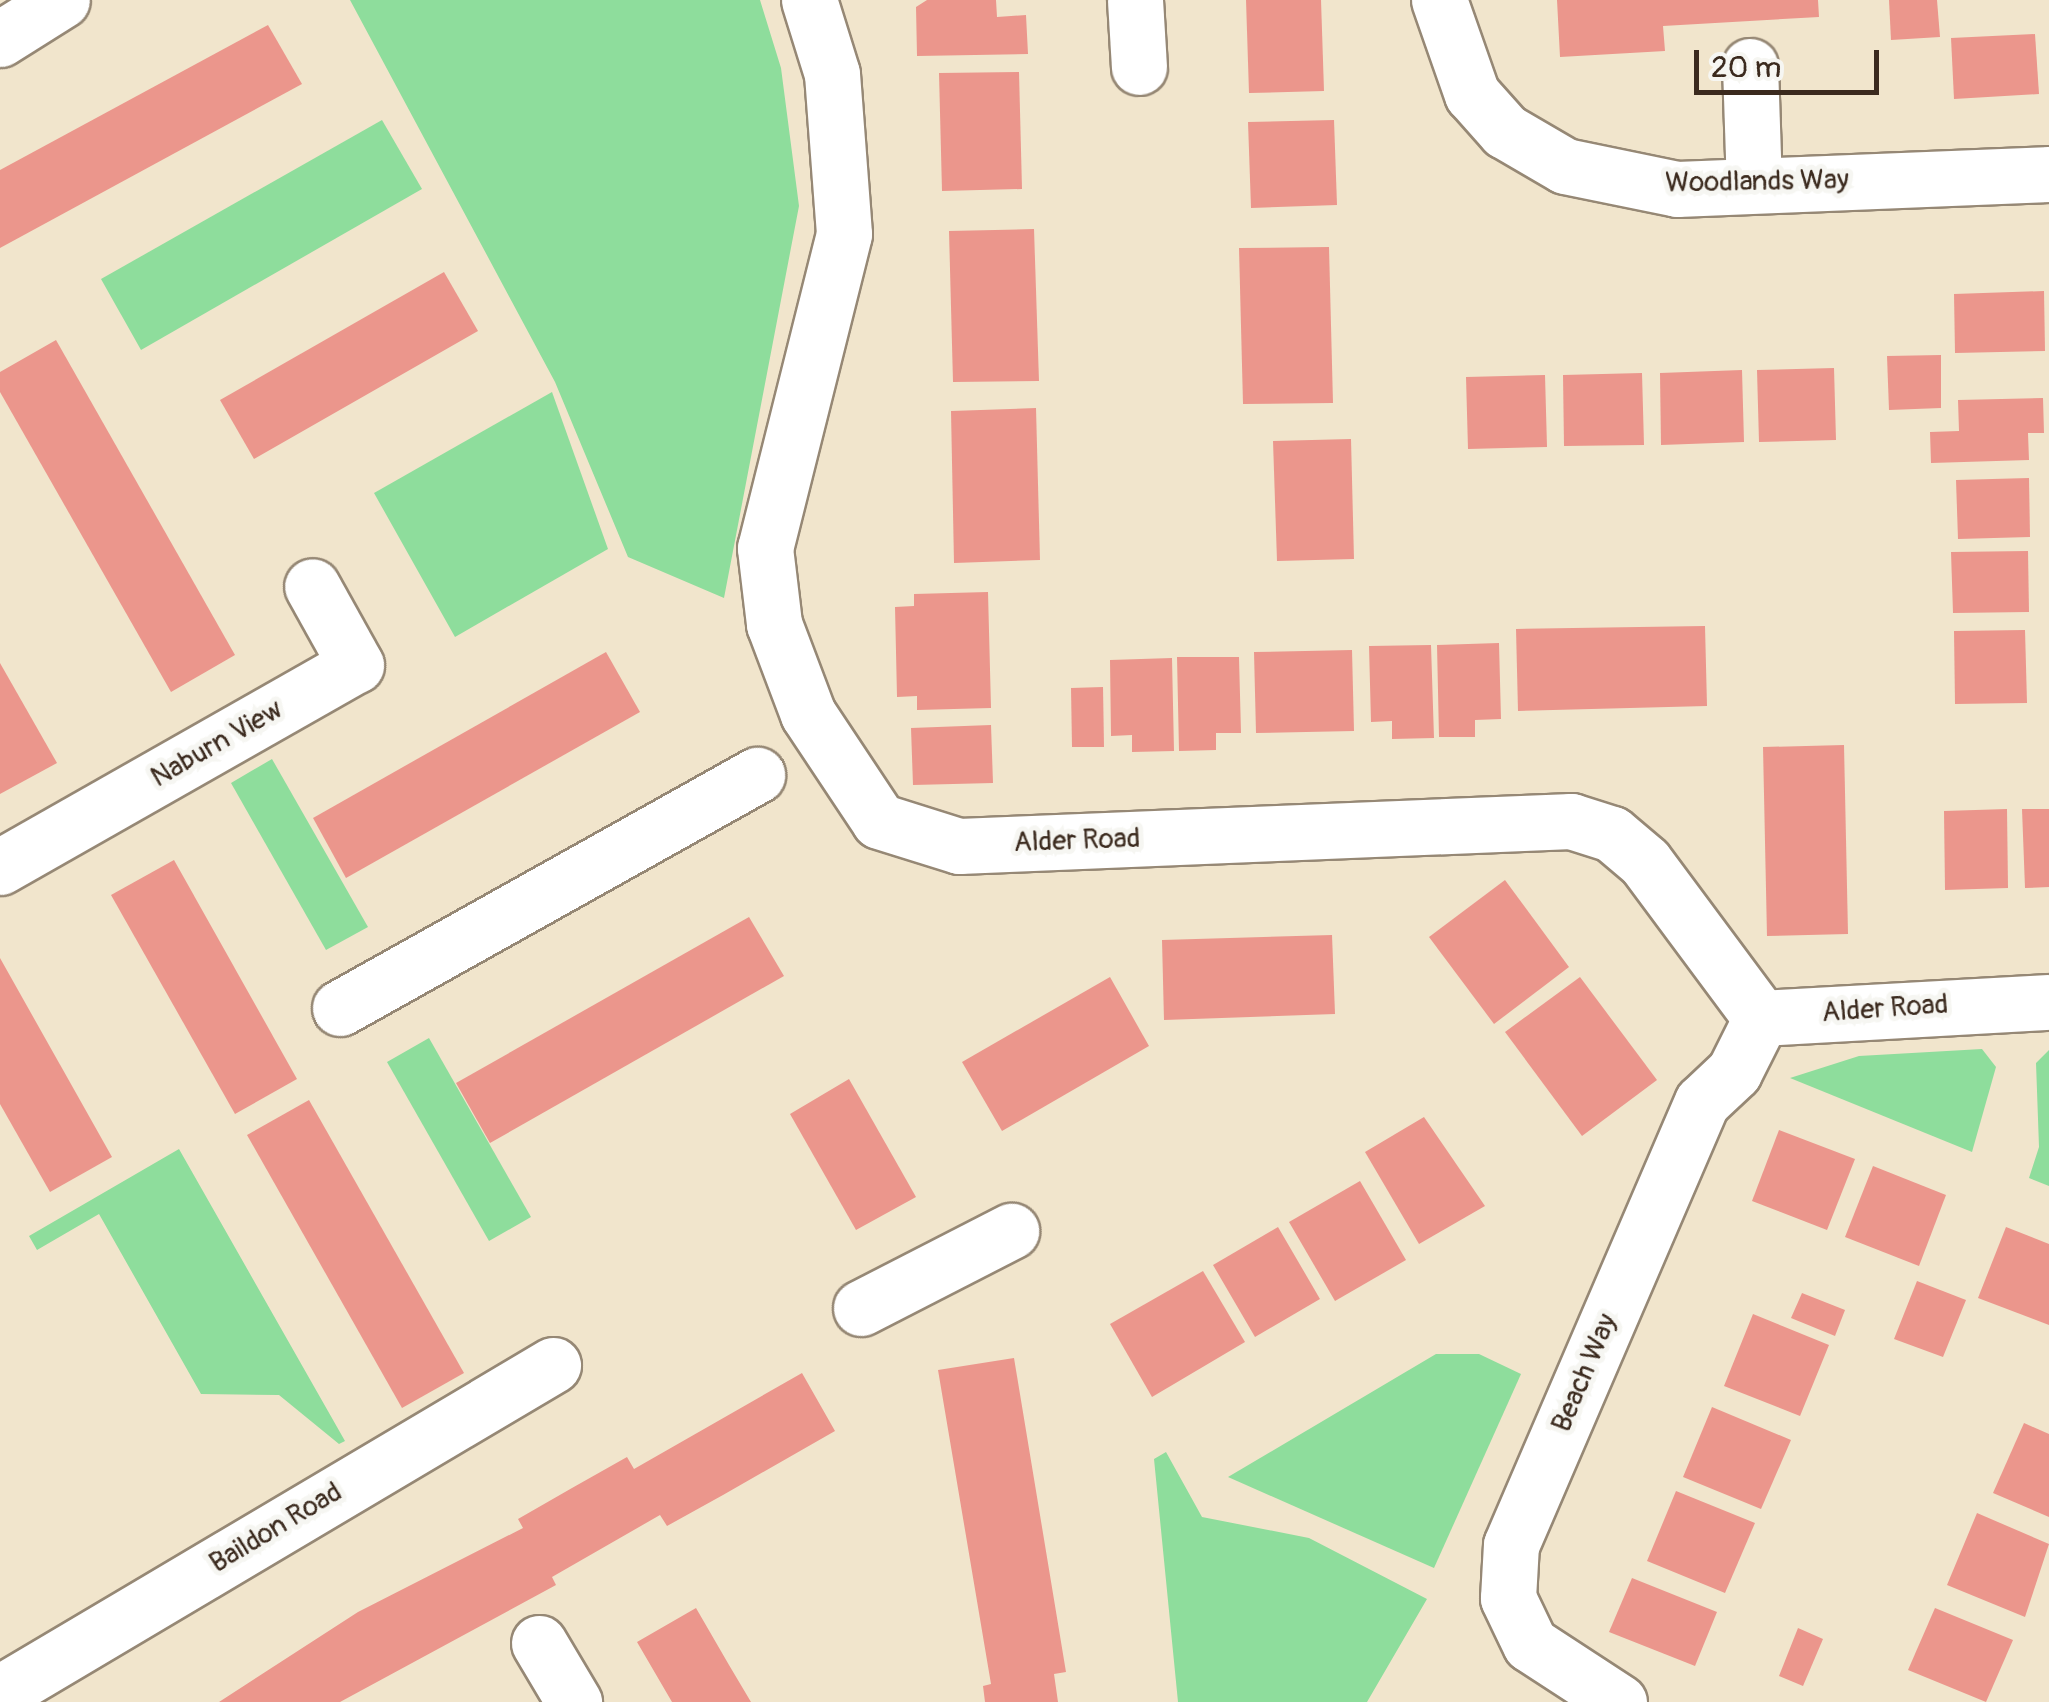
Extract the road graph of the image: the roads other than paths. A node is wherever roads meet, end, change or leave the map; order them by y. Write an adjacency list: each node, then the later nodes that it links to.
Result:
1 (62, 0): 5 (street)
2 (809, 0): 15 (street, Alder Road)
3 (1135, 0): 7 (street)
4 (1439, 0): 9 (street, Woodlands Way)
5 (0, 39)
6 (1750, 66): 9 (street)
7 (1139, 67)
8 (2049, 174): 9 (street, Woodlands Way)
9 (1754, 186)
10 (312, 586): 12 (street, Naburn View)
11 (757, 775): 14 (street)
12 (0, 867)
13 (2049, 1002): 15 (street, Alder Road)
14 (340, 1008)
15 (1761, 1018): 21 (street, Beach Way)
16 (1010, 1230): 17 (street)
17 (862, 1308)
18 (553, 1365): 20 (street, Baildon Road)
19 (540, 1643): 22 (street)
20 (0, 1694)
21 (1590, 1696)
22 (574, 1702)

